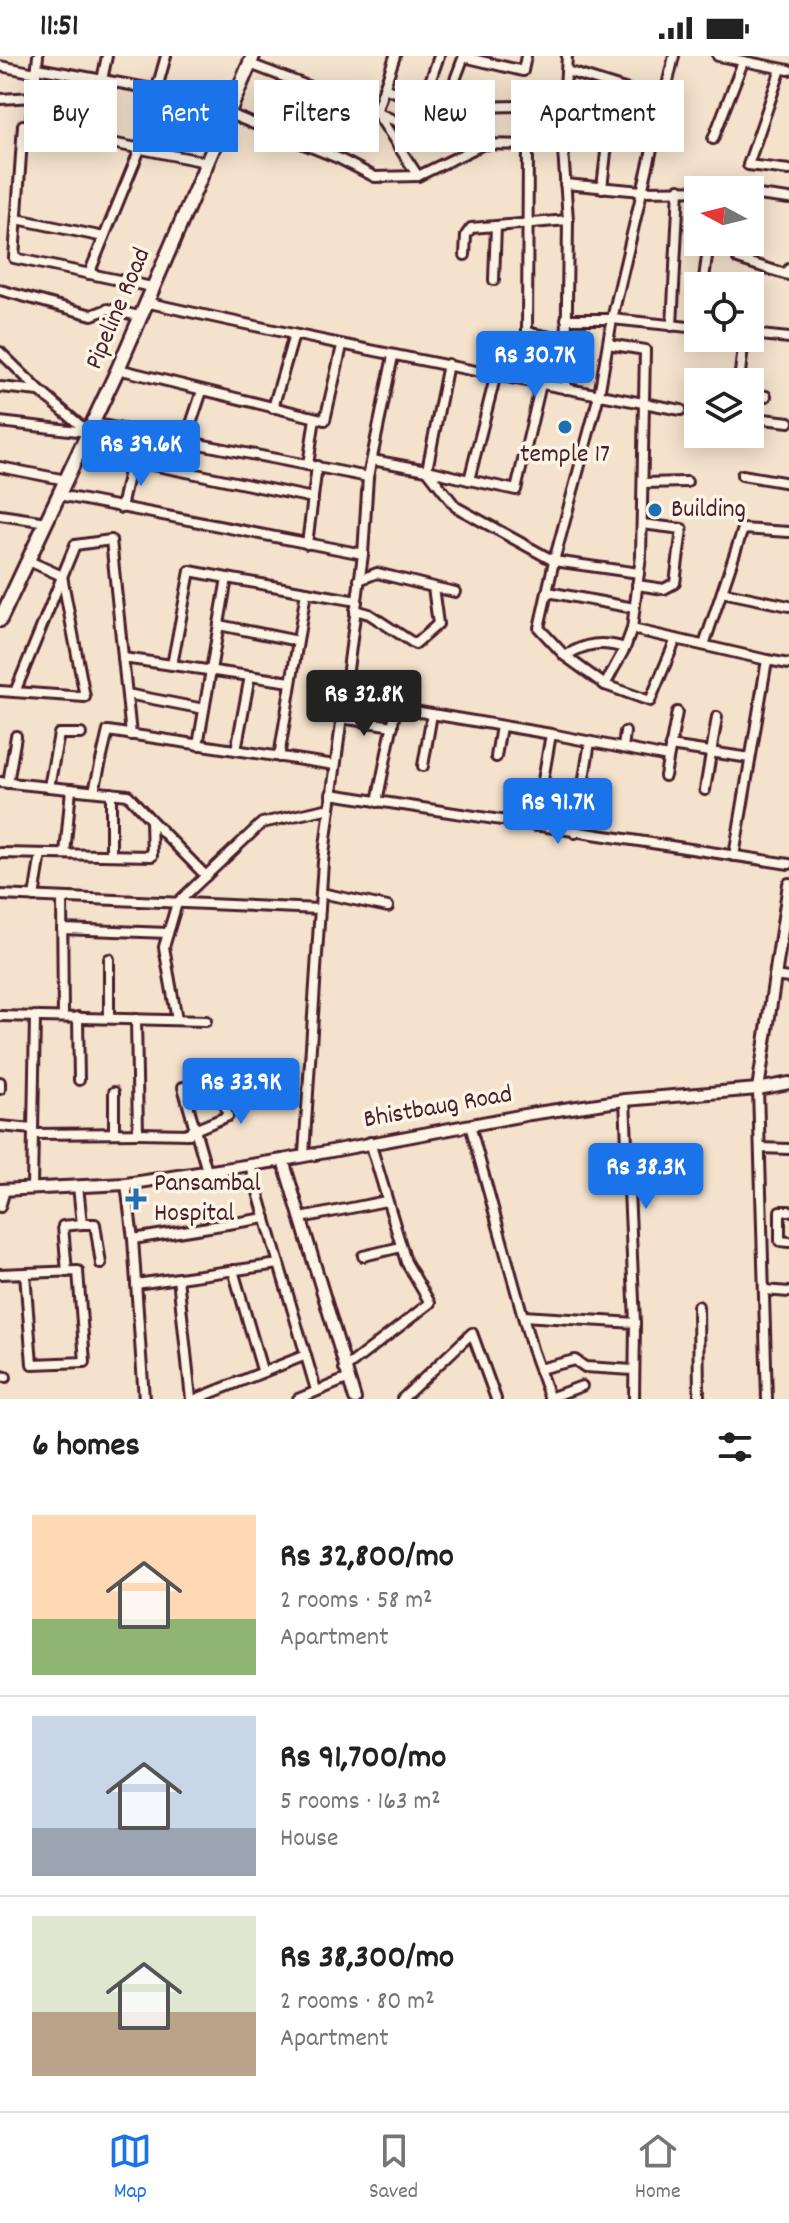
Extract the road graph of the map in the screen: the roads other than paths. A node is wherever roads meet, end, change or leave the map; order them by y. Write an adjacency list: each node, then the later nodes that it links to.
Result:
1 (38, 56): 17 (street)
2 (107, 56): 20 (street)
3 (166, 56): 21 (street)
4 (395, 56): 28 (street)
5 (439, 56): 23 (street)
6 (464, 56): 7 (street); 24 (street)
7 (526, 56)
8 (567, 56): 18 (street)
9 (674, 56): 27 (street)
10 (718, 56): 13 (street)
11 (771, 56): 15 (street)
12 (252, 60): 22 (street); 29 (main road, Pipeline Road)
13 (743, 62): 15 (street); 37 (street)
14 (0, 66): 17 (street)
15 (770, 67): 16 (street)
16 (785, 70): 47 (street)
17 (36, 71): 19 (street); 20 (street)
18 (567, 71): 25 (street); 26 (street)
19 (35, 80)
20 (102, 80)
21 (160, 80)
22 (300, 80)
23 (431, 80)
24 (455, 80)
25 (566, 80)
26 (596, 80)
27 (668, 80)
28 (384, 88): 30 (street); 33 (street)
29 (238, 90)
30 (395, 92)
31 (24, 98): 32 (street)
32 (0, 99)
33 (379, 103)
34 (238, 117): 48 (street)
35 (379, 117): 48 (street)
36 (24, 125): 56 (street)
37 (713, 139)
38 (139, 152): 60 (street)
39 (155, 152): 46 (street)
40 (210, 152): 46 (main road, Pipeline Road)
41 (468, 152): 48 (street)
42 (528, 152): 58 (street)
43 (563, 152): 49 (street)
44 (606, 152): 50 (street)
45 (651, 152): 53 (street)
46 (206, 162): 66 (main road, Pipeline Road)
47 (789, 170)
48 (418, 176)
49 (565, 184): 50 (street); 57 (street)
50 (602, 188): 53 (street)
51 (679, 189): 52 (street); 53 (street); 72 (street)
52 (684, 189)
53 (642, 191): 71 (street)
54 (764, 196): 55 (street)
55 (789, 199)
56 (17, 219): 60 (street); 64 (street)
57 (568, 220): 58 (street); 70 (street)
58 (527, 224): 59 (street); 77 (street)
59 (496, 226): 61 (street); 65 (street)
60 (104, 237): 64 (street)
61 (465, 255)
62 (738, 256): 63 (street)
63 (789, 269)
64 (89, 274): 66 (street)
65 (494, 280)
66 (152, 287): 68 (main road, Pipeline Road)
67 (0, 290): 69 (street)
68 (145, 302): 69 (main road, Pipeline Road); 74 (street)
69 (139, 316): 83 (main road, Pipeline Road)
70 (566, 319): 71 (street); 77 (street)
71 (612, 319): 72 (street); 78 (street)
72 (672, 326): 73 (street)
73 (684, 327)
74 (294, 335): 79 (street); 92 (street)
75 (764, 335): 76 (street)
76 (789, 338)
77 (566, 340): 87 (street)
78 (608, 344): 90 (street); 91 (street)
79 (342, 346): 81 (street); 94 (street)
80 (0, 352): 88 (street)
81 (393, 356): 82 (street); 101 (street)
82 (448, 364): 84 (street); 105 (street)
83 (118, 369): 89 (street); 99 (main road, Pipeline Road)
84 (496, 374): 85 (street); 109 (street)
85 (541, 384): 87 (street); 109 (street)
86 (0, 387): 88 (street)
87 (566, 389): 90 (street)
88 (40, 391): 99 (street)
89 (202, 391): 92 (street); 98 (street)
90 (599, 395): 91 (street); 123 (street)
91 (644, 403): 93 (street); 111 (street)
92 (273, 408): 94 (street)
93 (681, 410)
94 (315, 418): 103 (street)
95 (764, 419): 97 (street)
96 (0, 422): 99 (street)
97 (789, 422)
98 (191, 424)
99 (90, 427): 100 (main road, Pipeline Road); 103 (street)
100 (79, 450): 102 (street); 108 (main road, Pipeline Road)
101 (372, 460): 105 (street); 107 (street)
102 (131, 462): 114 (street); 115 (street)
103 (312, 466): 107 (street); 114 (street)
104 (0, 467): 108 (street)
105 (427, 470): 109 (street); 123 (street)
106 (742, 475): 112 (street)
107 (368, 477): 121 (street)
108 (66, 480): 113 (main road, Pipeline Road)
109 (469, 480)
110 (687, 482): 111 (street)
111 (643, 483): 118 (street)
112 (789, 483)
113 (59, 495): 115 (street); 117 (main road, Pipeline Road)
114 (313, 498): 120 (street)
115 (121, 508): 120 (street)
116 (0, 515): 117 (street)
117 (47, 522): 122 (main road, Pipeline Road)
118 (642, 524): 124 (street); 128 (street)
119 (789, 532): 133 (street)
120 (307, 544): 121 (street)
121 (363, 554): 127 (street)
122 (29, 561): 125 (street); 137 (main road, Pipeline Road)
123 (554, 561): 124 (street); 132 (street)
124 (639, 573): 128 (street)
125 (62, 576): 145 (street); 154 (street); 154 (street)
126 (227, 578): 130 (street); 138 (street); 148 (street)
127 (359, 580): 129 (street); 134 (street)
128 (637, 585): 136 (street)
129 (433, 587): 131 (street); 134 (street)
130 (306, 592): 134 (street); 141 (street)
131 (455, 592)
132 (548, 592): 136 (street); 144 (street)
133 (722, 592): 135 (street); 142 (street)
134 (356, 606): 160 (street)
135 (789, 606)
136 (634, 608): 139 (street)
137 (0, 620)
138 (219, 625): 141 (street); 149 (street)
139 (632, 629): 140 (street); 143 (street)
140 (676, 639): 142 (street); 152 (street)
141 (298, 641): 151 (street)
142 (704, 645): 146 (street)
143 (625, 648): 144 (street); 152 (street)
144 (565, 656): 152 (street)
145 (123, 658): 148 (street); 155 (street)
146 (767, 660): 147 (street); 177 (street)
147 (789, 664)
148 (172, 665): 149 (street)
149 (211, 671): 150 (street); 156 (street)
150 (250, 676): 151 (street); 172 (street)
151 (291, 682): 174 (street)
152 (605, 685)
153 (0, 691): 154 (street)
154 (15, 692)
155 (127, 694): 156 (street); 166 (street)
156 (204, 709): 169 (street)
157 (677, 712): 170 (street)
158 (432, 714): 161 (street); 162 (street); 179 (street)
159 (717, 717): 173 (street)
160 (341, 718): 161 (street); 178 (street)
161 (393, 726): 188 (street)
162 (501, 726): 165 (street); 175 (street)
163 (625, 732): 171 (street)
164 (81, 734): 182 (street)
165 (551, 734): 168 (street); 191 (street)
166 (131, 735): 169 (street); 185 (street)
167 (16, 736): 181 (street)
168 (590, 742): 171 (street); 192 (street)
169 (198, 745): 172 (street)
170 (670, 746): 173 (street); 176 (street)
171 (623, 748): 176 (street)
172 (236, 750): 174 (street)
173 (711, 753): 177 (street); 184 (street)
174 (279, 757): 178 (street)
175 (496, 757)
176 (668, 757): 180 (street)
177 (750, 758): 197 (street)
178 (335, 765): 187 (street)
179 (423, 766)
180 (665, 776)
181 (4, 782): 182 (street)
182 (49, 787): 183 (street)
183 (71, 789): 185 (street); 195 (street)
184 (705, 790)
185 (94, 791): 186 (street)
186 (111, 793): 190 (street); 196 (street)
187 (331, 794): 188 (street); 189 (street)
188 (377, 802): 191 (street)
189 (330, 808): 199 (street); 201 (street)
190 (151, 820): 196 (street); 199 (street)
191 (535, 826): 192 (street)
192 (575, 833): 197 (street)
193 (0, 853): 194 (street)
194 (41, 854): 195 (street); 203 (street)
195 (65, 854): 196 (street)
196 (111, 855)
197 (734, 856): 198 (street)
198 (789, 864)
199 (206, 876): 205 (street)
200 (789, 884): 211 (street)
201 (321, 893): 206 (street); 207 (street)
202 (0, 895): 203 (street)
203 (34, 897): 204 (street)
204 (62, 898): 205 (street); 208 (street)
205 (177, 903): 207 (street); 209 (street)
206 (388, 907)
207 (320, 909): 239 (street)
208 (62, 929): 209 (street); 215 (street)
209 (168, 933): 219 (street)
210 (109, 959): 217 (street)
211 (774, 976): 212 (street); 227 (street)
212 (789, 978)
213 (0, 1016): 214 (street)
214 (35, 1016): 215 (street); 232 (street)
215 (63, 1017): 216 (street)
216 (78, 1017): 217 (street); 221 (street)
217 (109, 1018): 218 (street)
218 (136, 1019): 219 (street); 235 (street)
219 (177, 1020): 220 (street)
220 (206, 1021)
221 (79, 1080)
222 (0, 1082): 225 (street)
223 (789, 1083): 227 (street, Bhistbaug Road)
224 (183, 1087): 233 (street)
225 (0, 1089)
226 (219, 1089): 233 (street)
227 (758, 1089): 229 (street, Bhistbaug Road); 237 (street)
228 (114, 1092): 234 (street)
229 (625, 1100): 230 (street, Bhistbaug Road); 269 (street)
230 (470, 1125): 236 (street, Bhistbaug Road); 268 (street)
231 (0, 1126): 232 (street)
232 (33, 1131): 234 (street); 245 (street)
233 (195, 1131): 235 (street); 242 (street)
234 (114, 1133): 235 (street)
235 (138, 1133)
236 (370, 1142): 239 (street, Bhistbaug Road); 247 (street)
237 (760, 1148): 238 (street); 265 (street)
238 (789, 1149)
239 (304, 1154): 240 (street, Bhistbaug Road)
240 (283, 1160): 241 (street, Bhistbaug Road); 251 (street)
241 (250, 1165): 242 (street, Bhistbaug Road); 250 (street)
242 (207, 1171): 243 (street, Bhistbaug Road)
243 (126, 1184): 244 (street, Bhistbaug Road); 253 (street)
244 (78, 1186): 245 (street, Bhistbaug Road); 252 (street)
245 (32, 1189): 246 (street, Bhistbaug Road)
246 (2, 1190): 248 (street)
247 (386, 1201): 251 (street); 255 (street)
248 (0, 1207)
249 (789, 1211): 254 (street)
250 (266, 1218): 253 (street); 258 (street)
251 (301, 1218): 274 (street)
252 (82, 1224): 257 (street); 260 (street)
253 (133, 1239): 264 (street)
254 (789, 1242)
255 (401, 1247): 256 (street); 274 (street)
256 (363, 1256)
257 (101, 1264)
258 (279, 1264): 259 (street); 270 (street)
259 (233, 1270): 263 (street); 272 (street)
260 (67, 1272): 261 (street); 261 (street)
261 (25, 1273): 262 (street)
262 (0, 1274)
263 (178, 1278): 264 (street); 279 (street)
264 (136, 1284): 278 (street)
265 (764, 1290): 266 (street); 286 (street)
266 (789, 1292)
267 (698, 1306): 285 (street)
268 (523, 1316): 269 (street); 271 (street)
269 (635, 1323): 273 (street)
270 (306, 1355): 272 (street); 276 (street)
271 (539, 1369): 273 (street); 277 (street)
272 (262, 1370): 279 (street)
273 (633, 1370): 284 (street)
274 (346, 1373): 276 (street); 281 (street)
275 (582, 1386): 277 (street)
276 (316, 1390): 280 (street)
277 (550, 1398)
278 (144, 1399)
279 (193, 1399)
280 (298, 1399)
281 (355, 1399)
282 (402, 1399): 283 (street)
283 (496, 1399)
284 (634, 1399)
285 (699, 1399)
286 (767, 1399)

